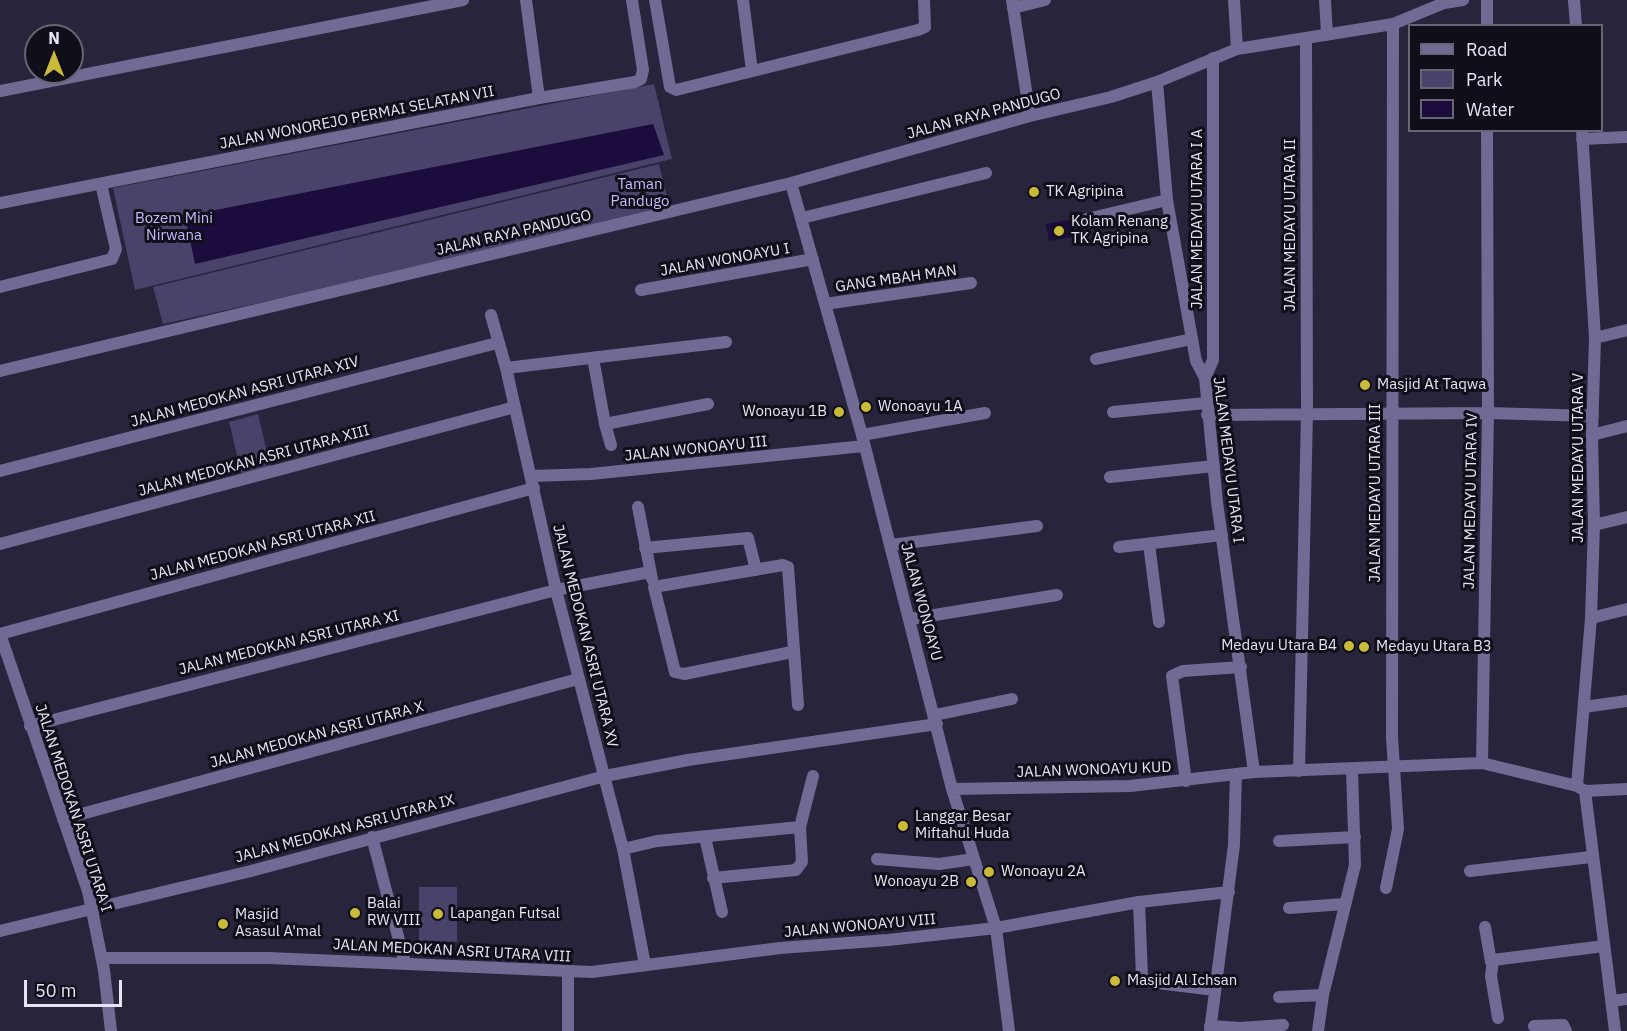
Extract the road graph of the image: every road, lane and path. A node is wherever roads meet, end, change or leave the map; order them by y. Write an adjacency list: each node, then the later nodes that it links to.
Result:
1 (463, 0): 25 (street)
2 (526, 0): 26 (street)
3 (632, 0): 26 (street, JALAN WONOREJO PERMAI SELATAN VII)
4 (656, 0): 23 (street)
5 (742, 0): 23 (street)
6 (924, 0): 23 (street)
7 (1044, 0): 14 (street)
8 (1234, 0): 21 (street)
9 (1325, 0): 19 (street)
10 (1418, 0): 15 (street)
11 (1463, 0): 15 (street, JALAN RAYA PANDUGO)
12 (1487, 0): 17 (street)
13 (1574, 0): 18 (street)
14 (1012, 4): 27 (street)
15 (1419, 14): 16 (street, JALAN RAYA PANDUGO)
16 (1394, 24): 19 (street, JALAN RAYA PANDUGO); 61 (street, JALAN MEDAYU UTARA III)
17 (1487, 24)
18 (1576, 24)
19 (1327, 34): 20 (street, JALAN RAYA PANDUGO)
20 (1306, 38): 21 (street, JALAN RAYA PANDUGO); 59 (street, JALAN MEDAYU UTARA II)
21 (1237, 49): 22 (street, JALAN RAYA PANDUGO)
22 (1213, 58): 24 (street, JALAN RAYA PANDUGO); 53 (street, JALAN MEDAYU UTARA I A)
23 (752, 71)
24 (1157, 82): 27 (street, JALAN RAYA PANDUGO); 34 (street, JALAN MEDAYU UTARA I)
25 (0, 91)
26 (539, 98): 33 (street, JALAN WONOREJO PERMAI SELATAN VII)
27 (1030, 116): 32 (street, JALAN RAYA PANDUGO)
28 (1487, 132): 60 (street, JALAN MEDAYU UTARA IV)
29 (1582, 135): 30 (street); 45 (street, JALAN MEDAYU UTARA V)
30 (1627, 137)
31 (986, 173): 36 (street)
32 (791, 183): 36 (street, JALAN WONOAYU); 52 (street, JALAN RAYA PANDUGO)
33 (101, 184): 35 (street, JALAN WONOREJO PERMAI SELATAN VII); 40 (street)
34 (1167, 200): 37 (street); 46 (street, JALAN MEDAYU UTARA I)
35 (0, 203)
36 (802, 218): 38 (street, JALAN WONOAYU)
37 (1087, 219)
38 (813, 259): 41 (street, JALAN WONOAYU I); 42 (street, JALAN WONOAYU)
39 (971, 283): 42 (street, GANG MBAH MAN)
40 (0, 286)
41 (641, 290)
42 (825, 304): 66 (street, JALAN WONOAYU)
43 (490, 315): 48 (street, JALAN MEDOKAN ASRI UTARA XV)
44 (1627, 330): 45 (street)
45 (1595, 338): 62 (street, JALAN MEDAYU UTARA V)
46 (1192, 339): 50 (street); 53 (street, JALAN MEDAYU UTARA I)
47 (726, 342): 49 (street)
48 (497, 343): 51 (street, JALAN MEDOKAN ASRI UTARA XV); 69 (street, JALAN MEDOKAN ASRI UTARA XIV)
49 (592, 358): 51 (street); 63 (street)
50 (1096, 359)
51 (506, 368): 55 (street, JALAN MEDOKAN ASRI UTARA XV)
52 (0, 371)
53 (1205, 378): 56 (street, JALAN MEDAYU UTARA I)
54 (708, 404): 63 (street)
55 (515, 407): 71 (street, JALAN MEDOKAN ASRI UTARA XV); 77 (street, JALAN MEDOKAN ASRI UTARA XIII)
56 (1207, 409): 57 (street); 59 (street); 68 (street, JALAN MEDAYU UTARA I)
57 (1113, 412)
58 (985, 413): 66 (street, JALAN WONOAYU III)
59 (1307, 413): 61 (street); 104 (street, JALAN MEDAYU UTARA II)
60 (1488, 413): 61 (street); 62 (street); 101 (street, JALAN MEDAYU UTARA IV)
61 (1391, 415): 102 (street, JALAN MEDAYU UTARA III)
62 (1593, 416): 65 (street, JALAN MEDAYU UTARA V)
63 (604, 422): 67 (street)
64 (1627, 426): 65 (street)
65 (1592, 435): 74 (street, JALAN MEDAYU UTARA V)
66 (863, 441): 71 (street, JALAN WONOAYU III); 79 (street, JALAN WONOAYU)
67 (611, 445)
68 (1214, 466): 70 (street); 76 (street, JALAN MEDAYU UTARA I)
69 (0, 471)
70 (1110, 477)
71 (532, 482): 85 (street, JALAN MEDOKAN ASRI UTARA XV); 91 (street, JALAN MEDOKAN ASRI UTARA XII)
72 (639, 507): 80 (street)
73 (1627, 516): 74 (street)
74 (1594, 525): 88 (street, JALAN MEDAYU UTARA V)
75 (1036, 526): 79 (street)
76 (1222, 535): 78 (street); 93 (street, JALAN MEDAYU UTARA I)
77 (0, 544)
78 (1149, 544): 81 (street); 90 (street)
79 (891, 545): 89 (street, JALAN WONOAYU)
80 (645, 548): 82 (street); 83 (street)
81 (1119, 548)
82 (756, 570): 84 (street); 92 (street)
83 (650, 572): 84 (street); 85 (street, JALAN MEDOKAN ASRI UTARA XI)
84 (654, 586): 92 (street)
85 (556, 590): 94 (street, JALAN MEDOKAN ASRI UTARA XV); 100 (street, JALAN MEDOKAN ASRI UTARA XI)
86 (1057, 595): 89 (street)
87 (1627, 609): 88 (street)
88 (1591, 618): 98 (street, JALAN MEDAYU UTARA V)
89 (910, 619): 99 (street, JALAN WONOAYU)
90 (1159, 622)
91 (0, 634): 100 (street, JALAN MEDOKAN ASRI UTARA I)
92 (792, 652): 97 (street)
93 (1240, 667): 105 (street, JALAN MEDAYU UTARA I); 109 (street)
94 (578, 679): 107 (street, JALAN MEDOKAN ASRI UTARA XV); 113 (street, JALAN MEDOKAN ASRI UTARA X)
95 (1012, 699): 99 (street, JALAN MEDOKAN ASRI UTARA IX)
96 (1627, 701): 98 (street)
97 (798, 705)
98 (1584, 707): 110 (street, JALAN MEDAYU UTARA V)
99 (936, 720): 107 (street, JALAN MEDOKAN ASRI UTARA IX); 111 (street, JALAN WONOAYU)
100 (30, 726): 113 (street, JALAN MEDOKAN ASRI UTARA I)
101 (1482, 764): 102 (street); 110 (street)
102 (1393, 768): 103 (street); 125 (street, JALAN MEDAYU UTARA III)
103 (1352, 770): 104 (street); 117 (street)
104 (1299, 771): 105 (street)
105 (1254, 772): 106 (street)
106 (1236, 774): 109 (street, JALAN WONOAYU KUD); 126 (street)
107 (605, 776): 115 (street, JALAN MEDOKAN ASRI UTARA IX); 119 (street, JALAN MEDOKAN ASRI UTARA XV)
108 (813, 776): 114 (street)
109 (1186, 781): 111 (street, JALAN WONOAYU KUD)
110 (1581, 788): 112 (street); 120 (street, JALAN MEDAYU UTARA V)
111 (952, 789): 122 (street, JALAN WONOAYU)
112 (1627, 789)
113 (63, 819): 130 (street, JALAN MEDOKAN ASRI UTARA I)
114 (800, 827): 116 (street); 124 (street)
115 (372, 837): 130 (street, JALAN MEDOKAN ASRI UTARA IX); 139 (street)
116 (705, 837): 119 (street); 124 (street)
117 (1355, 837): 118 (street); 128 (street)
118 (1279, 841)
119 (623, 849): 140 (street, JALAN MEDOKAN ASRI UTARA XV)
120 (1591, 857): 123 (street); 135 (street, JALAN MEDAYU UTARA V)
121 (877, 859): 122 (street)
122 (974, 859): 133 (street, JALAN WONOAYU)
123 (1470, 871)
124 (713, 878): 131 (street)
125 (1386, 888)
126 (1229, 892): 127 (street, JALAN WONOAYU VIII); 142 (street)
127 (1138, 902): 133 (street, JALAN WONOAYU VIII); 142 (street)
128 (1344, 904): 129 (street); 143 (street)
129 (1289, 908)
130 (93, 910): 134 (street, JALAN MEDOKAN ASRI UTARA IX); 137 (street, JALAN MEDOKAN ASRI UTARA I)
131 (722, 912)
132 (1485, 927): 138 (street)
133 (996, 928): 136 (street, JALAN WONOAYU VIII); 153 (street, JALAN WONOAYU)
134 (0, 931)
135 (1604, 946): 138 (street); 146 (street, JALAN MEDAYU UTARA V)
136 (726, 955): 140 (street, JALAN MEDOKAN ASRI UTARA VIII)
137 (102, 958): 139 (street, JALAN MEDOKAN ASRI UTARA VIII); 151 (street, JALAN MEDOKAN ASRI UTARA I)
138 (1491, 962): 147 (street)
139 (405, 963): 141 (street, JALAN MEDOKAN ASRI UTARA VIII)
140 (645, 965): 141 (street, JALAN MEDOKAN ASRI UTARA VIII)
141 (568, 971): 152 (street)
142 (1215, 990): 150 (street)
143 (1323, 994): 144 (street); 154 (street)
144 (1279, 997)
145 (1627, 999): 146 (street)
146 (1612, 1001): 156 (street, JALAN MEDAYU UTARA V)
147 (1498, 1018)
148 (1283, 1025): 150 (street)
149 (1534, 1026): 155 (street)
150 (1210, 1029)
151 (111, 1031)
152 (568, 1031)
153 (1009, 1031)
154 (1318, 1031)
155 (1566, 1031)
156 (1615, 1031)

